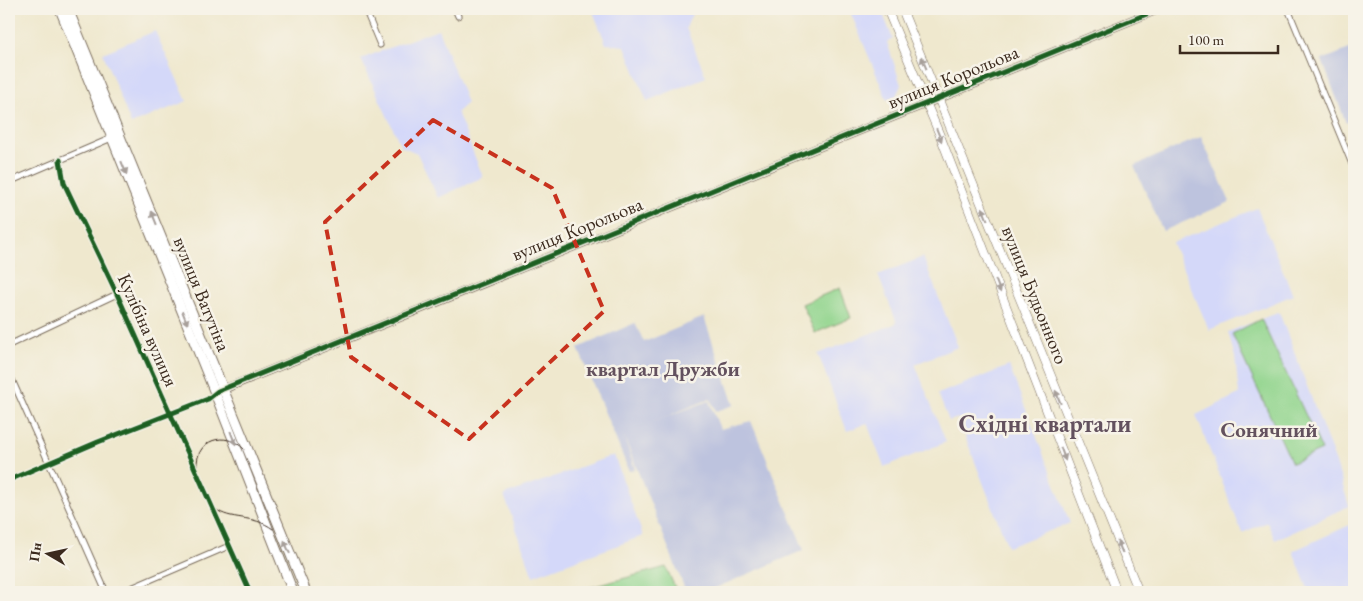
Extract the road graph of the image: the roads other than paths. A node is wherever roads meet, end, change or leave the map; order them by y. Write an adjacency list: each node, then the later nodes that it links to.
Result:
1 (60, 9): 13 (main road, вулиця Ватутіна)
2 (68, 9): 13 (main road, вулиця Ватутіна)
3 (365, 9): 10 (street)
4 (455, 9): 9 (street)
5 (887, 9): 12 (main road, вулиця Будьонного)
6 (902, 9): 11 (main road, вулиця Будьонного, one-way to 6)
7 (1159, 9): 11 (street, вулиця Корольова)
8 (1288, 9): 15 (street)
9 (458, 16)
10 (380, 45)
11 (938, 98): 12 (street, вулиця Корольова); 31 (main road, вулиця Будьонного, one-way to 11)
12 (926, 103): 20 (street, вулиця Корольова); 30 (main road, вулиця Будьонного, one-way to 30)
13 (116, 137): 14 (street); 20 (main road, вулиця Ватутіна)
14 (60, 160): 16 (street); 17 (street, Кулібіна вулиця)
15 (1354, 169)
16 (9, 182)
17 (117, 294): 18 (street); 21 (street, Кулібіна вулиця)
18 (9, 345)
19 (9, 373): 22 (street)
20 (219, 391): 21 (street, вулиця Корольова); 28 (main road, вулиця Ватутіна, one-way to 28); 29 (main road, вулиця Ватутіна, one-way to 20)
21 (169, 415): 22 (street, вулиця Корольова); 24 (street, Кулібіна вулиця)
22 (50, 462): 23 (street, вулиця Корольова); 25 (street)
23 (9, 480)
24 (229, 546): 26 (street); 27 (street, Кулібіна вулиця)
25 (106, 592)
26 (122, 592)
27 (250, 592)
28 (293, 592)
29 (306, 592)
30 (1117, 592)
31 (1139, 592)

